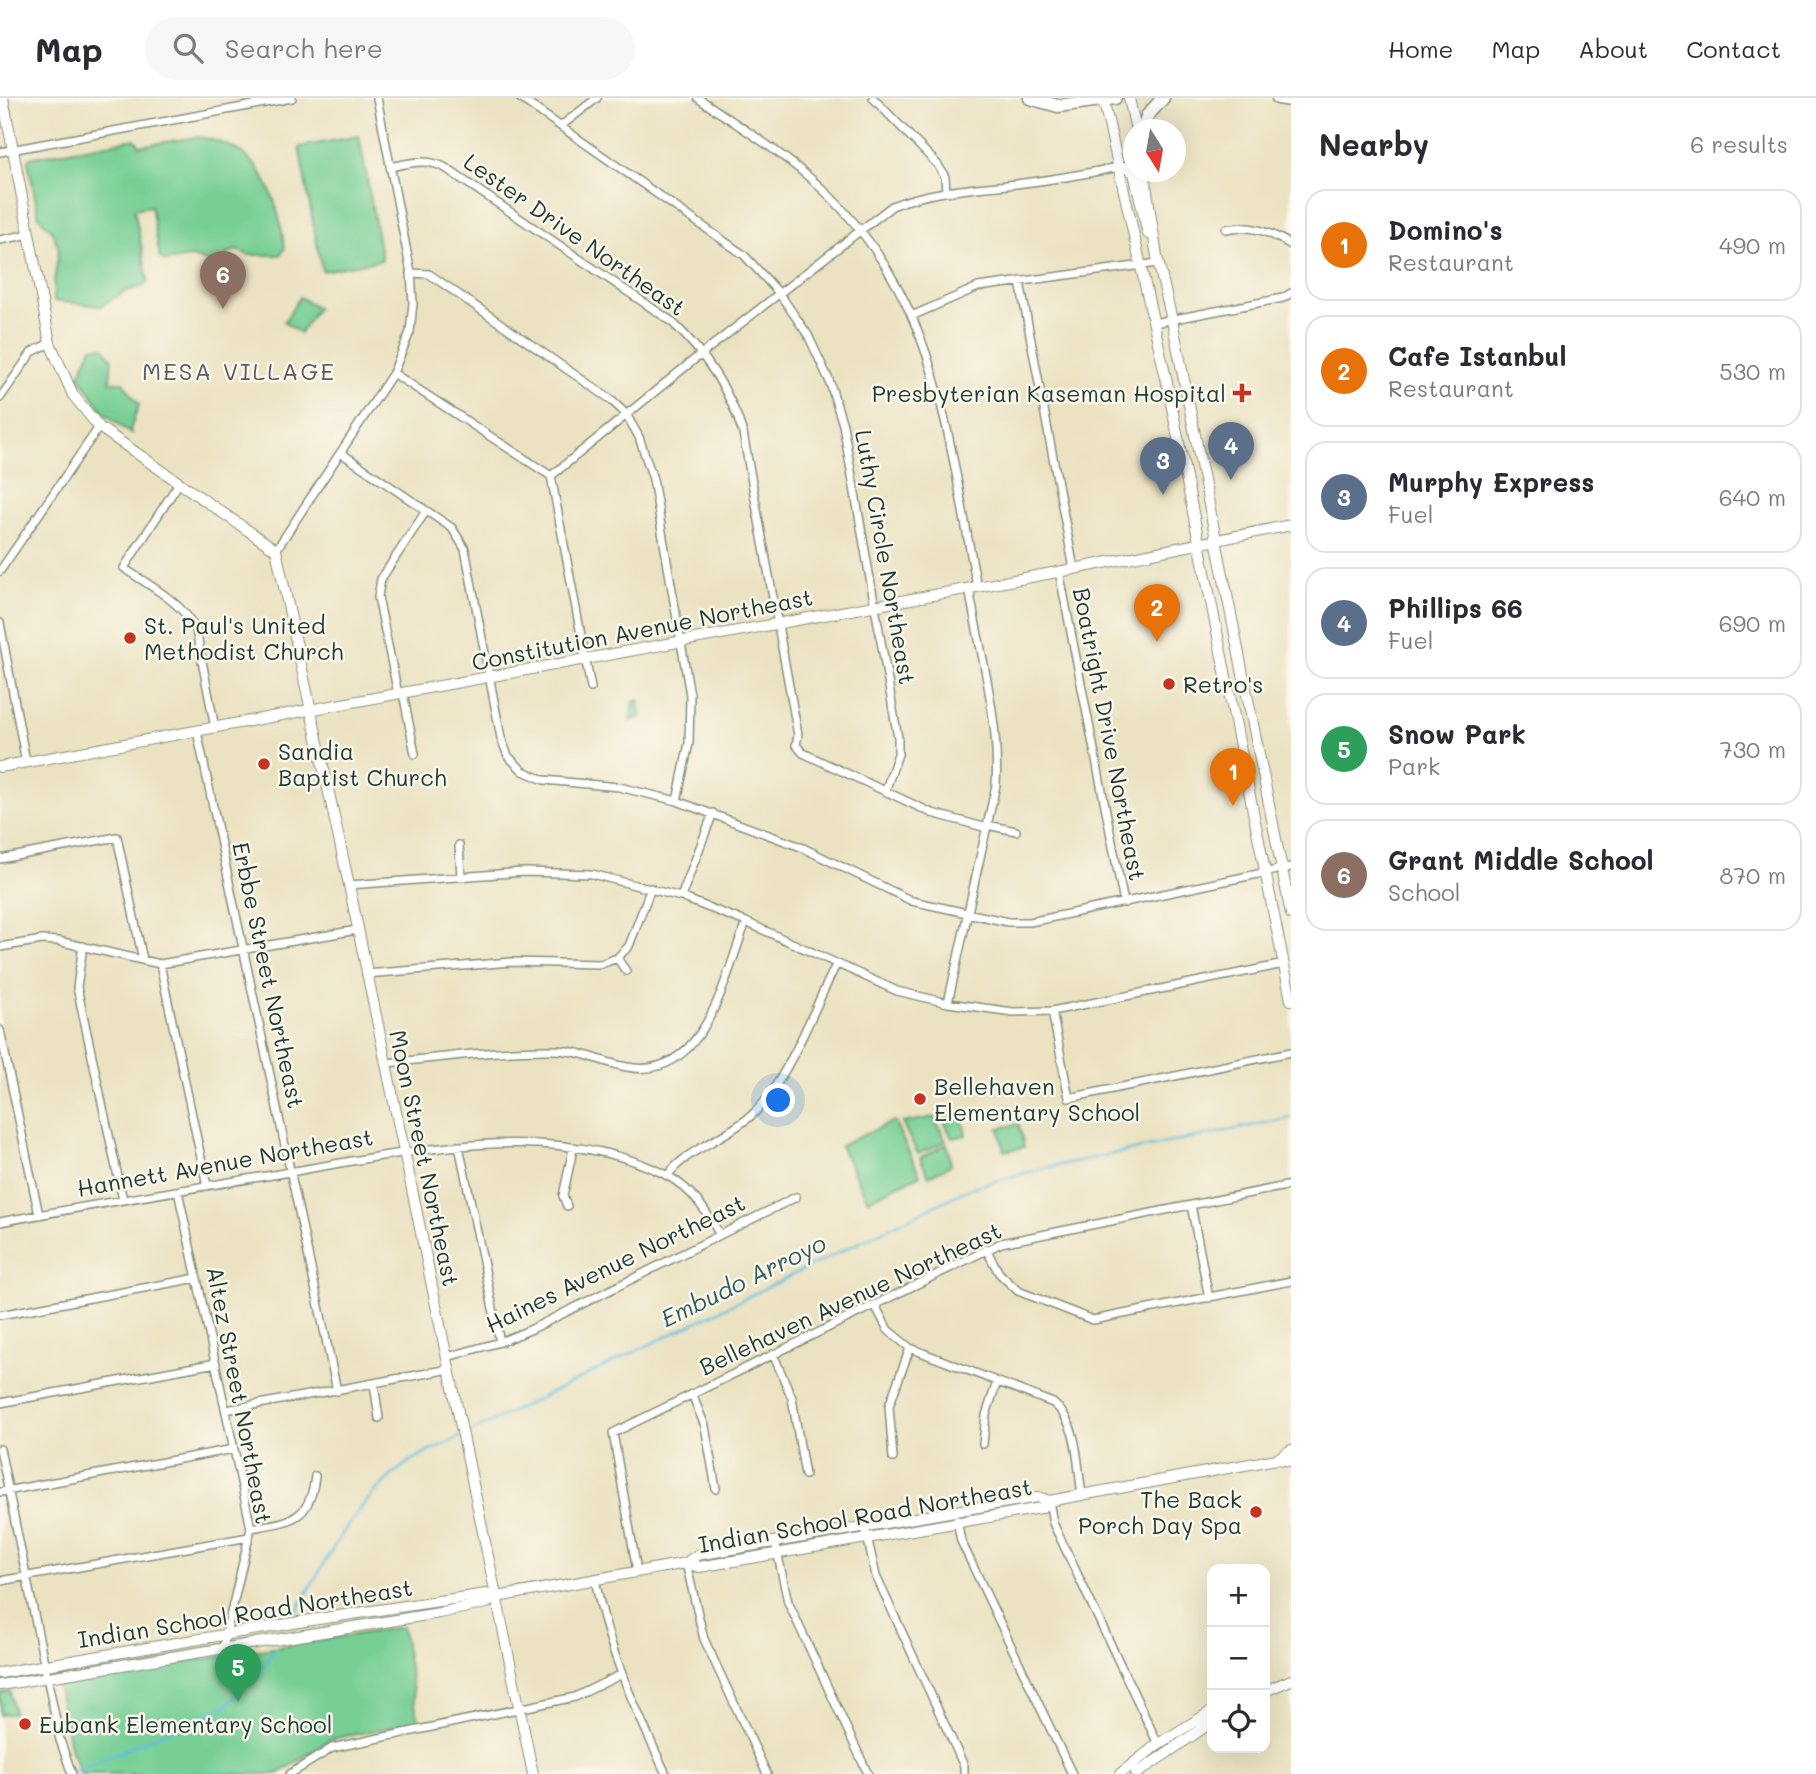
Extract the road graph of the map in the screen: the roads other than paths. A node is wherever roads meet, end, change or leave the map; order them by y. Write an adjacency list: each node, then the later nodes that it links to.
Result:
1 (3, 98): 19 (street)
2 (292, 98): 19 (street)
3 (377, 98): 21 (street)
4 (520, 98): 18 (street, Luthy Circle Northeast)
5 (597, 98): 18 (street)
6 (698, 98): 25 (street)
7 (873, 98): 15 (street)
8 (887, 98): 15 (street)
9 (1030, 98): 13 (highway)
10 (1129, 98): 16 (street)
11 (1163, 98): 17 (highway)
12 (1278, 98): 14 (highway)
13 (1107, 99): 22 (street)
14 (1291, 100)
15 (881, 105): 24 (street)
16 (1134, 119)
17 (1146, 119)
18 (561, 126): 34 (street, Luthy Circle Northeast)
19 (13, 150): 20 (street); 27 (street)
20 (0, 152)
21 (390, 167): 32 (street); 40 (street, Lester Drive Northeast)
22 (1119, 167): 24 (street); 30 (street); 31 (street)
23 (1146, 182): 30 (street)
24 (946, 192): 25 (street)
25 (859, 229): 34 (street); 36 (street)
26 (1226, 229): 29 (street)
27 (30, 234): 28 (street); 39 (street)
28 (0, 240)
29 (1291, 245)
30 (1158, 260): 31 (street); 37 (street)
31 (1140, 267): 33 (street); 38 (street)
32 (411, 273): 41 (street); 43 (street)
33 (1020, 282): 36 (street); 53 (street, Boatright Drive Northeast)
34 (779, 293): 40 (street); 57 (street, Luthy Circle Northeast)
35 (1291, 293): 37 (street)
36 (914, 315): 56 (street)
37 (1172, 320): 38 (street); 50 (street)
38 (1154, 323): 51 (street)
39 (50, 343): 42 (street); 44 (street)
40 (702, 353): 43 (street); 59 (street, Lester Drive Northeast)
41 (393, 373): 45 (street); 46 (street)
42 (0, 398)
43 (626, 414): 46 (street); 60 (street)
44 (99, 427): 47 (street); 54 (street)
45 (341, 453): 48 (street); 52 (street)
46 (551, 477): 61 (street)
47 (179, 483): 52 (street); 66 (street)
48 (426, 511): 62 (street); 64 (street)
49 (1291, 525): 50 (street, Constitution Avenue Northeast)
50 (1217, 540): 51 (street, Constitution Avenue Northeast); 78 (street)
51 (1201, 544): 53 (street, Constitution Avenue Northeast); 79 (street)
52 (276, 550): 65 (street, Moon Street Northeast)
53 (1074, 569): 55 (street, Constitution Avenue Northeast)
54 (0, 571)
55 (1059, 571): 56 (street, Constitution Avenue Northeast); 84 (street, Boatright Drive Northeast)
56 (973, 587): 57 (street, Constitution Avenue Northeast); 74 (street)
57 (875, 606): 59 (street, Constitution Avenue Northeast); 71 (street, Luthy Circle Northeast)
58 (0, 623): 69 (street)
59 (779, 623): 60 (street, Constitution Avenue Northeast); 71 (street, Lester Drive Northeast)
60 (682, 640): 61 (street, Constitution Avenue Northeast); 72 (street)
61 (586, 659): 62 (street, Constitution Avenue Northeast); 63 (street)
62 (490, 677): 64 (street, Constitution Avenue Northeast); 72 (street)
63 (591, 688)
64 (400, 694): 65 (street, Constitution Avenue Northeast); 68 (street)
65 (310, 710): 66 (street, Constitution Avenue Northeast); 81 (street, Moon Street Northeast)
66 (215, 727): 67 (street, Constitution Avenue Northeast)
67 (197, 731): 69 (street, Constitution Avenue Northeast); 91 (street, Erbbe Street Northeast)
68 (415, 754)
69 (26, 762): 70 (street, Constitution Avenue Northeast)
70 (0, 767)
71 (886, 789): 74 (street, Lester Drive Northeast)
72 (677, 801): 73 (street)
73 (713, 813): 83 (street); 86 (street)
74 (987, 827): 75 (street, Lester Drive Northeast); 86 (street)
75 (1016, 831)
76 (459, 845): 80 (street)
77 (0, 859): 93 (street)
78 (1287, 868): 79 (street); 85 (street)
79 (1266, 874): 84 (street); 95 (street)
80 (461, 876): 81 (street); 82 (street)
81 (349, 885): 88 (street, Moon Street Northeast)
82 (651, 888): 83 (street); 92 (street)
83 (681, 897): 87 (street)
84 (1124, 903): 86 (street)
85 (1291, 914)
86 (967, 915): 100 (street)
87 (746, 922): 96 (street); 104 (street)
88 (358, 930): 91 (street); 98 (street, Moon Street Northeast)
89 (83, 946): 90 (street); 93 (street); 114 (street)
90 (0, 947)
91 (244, 950): 94 (street); 108 (street, Erbbe Street Northeast)
92 (617, 958): 97 (street); 98 (street)
93 (143, 960): 94 (street)
94 (160, 964): 111 (street)
95 (1284, 964): 99 (street); 101 (street)
96 (836, 965): 100 (street); 109 (street)
97 (626, 971)
98 (366, 974): 104 (street, Moon Street Northeast)
99 (1291, 1000)
100 (948, 1003): 101 (street)
101 (1052, 1011): 103 (street)
102 (0, 1030): 117 (street)
103 (1291, 1052)
104 (385, 1063): 107 (street, Moon Street Northeast)
105 (459, 1146): 106 (street, Hannett Avenue Northeast); 107 (street, Hannett Avenue Northeast); 126 (street)
106 (573, 1149): 109 (street, Hannett Avenue Northeast); 116 (street)
107 (403, 1150): 108 (street, Hannett Avenue Northeast); 129 (street, Moon Street Northeast)
108 (292, 1172): 111 (street, Hannett Avenue Northeast); 134 (street, Erbbe Street Northeast)
109 (667, 1176): 119 (street, Hannett Avenue Northeast)
110 (1291, 1185): 115 (street, Bellehaven Avenue Northeast)
111 (207, 1186): 112 (street, Hannett Avenue Northeast)
112 (178, 1191): 114 (street, Hannett Avenue Northeast); 121 (street, Altez Street Northeast)
113 (796, 1197): 119 (street, Haines Avenue Northeast)
114 (123, 1200): 117 (street, Hannett Avenue Northeast)
115 (1191, 1205): 120 (street, Bellehaven Avenue Northeast); 123 (street)
116 (567, 1206)
117 (39, 1215): 118 (street, Hannett Avenue Northeast)
118 (0, 1222)
119 (720, 1235): 126 (street, Haines Avenue Northeast)
120 (986, 1249): 123 (street); 124 (street, Bellehaven Avenue Northeast)
121 (197, 1278): 125 (street); 130 (street, Altez Street Northeast)
122 (1291, 1282): 123 (street)
123 (1209, 1298)
124 (875, 1305): 127 (street); 128 (street, Bellehaven Avenue Northeast)
125 (0, 1315)
126 (500, 1342): 129 (street, Haines Avenue Northeast)
127 (910, 1348): 132 (street); 143 (street)
128 (773, 1354): 135 (street, Bellehaven Avenue Northeast); 146 (street)
129 (447, 1357): 131 (street, Moon Street Northeast)
130 (216, 1363): 136 (street); 137 (street, Altez Street Northeast)
131 (450, 1369): 133 (street); 164 (street, Moon Street Northeast)
132 (997, 1382): 139 (street); 151 (street)
133 (374, 1384): 134 (street); 138 (street)
134 (337, 1391): 137 (street)
135 (692, 1394): 148 (street); 160 (street, Bellehaven Avenue Northeast)
136 (0, 1403)
137 (226, 1410): 141 (street, Altez Street Northeast)
138 (379, 1418)
139 (983, 1444)
140 (0, 1449): 149 (street)
141 (234, 1449): 149 (street); 156 (street, Altez Street Northeast)
142 (1291, 1450): 144 (street, Indian School Road Northeast)
143 (893, 1458)
144 (1278, 1459): 145 (street, Indian School Road Northeast); 151 (street, Indian School Road Northeast)
145 (1291, 1461)
146 (805, 1475)
147 (315, 1476): 156 (street)
148 (716, 1489)
149 (9, 1490): 150 (street); 161 (street)
150 (0, 1492)
151 (1082, 1495): 152 (street, Indian School Road Northeast)
152 (1049, 1501): 153 (street, Indian School Road Northeast); 154 (street, Indian School Road Northeast); 178 (street)
153 (956, 1511): 154 (street); 155 (street, Indian School Road Northeast)
154 (958, 1523): 157 (street, Indian School Road Northeast); 188 (street)
155 (866, 1527): 157 (street); 158 (street, Indian School Road Northeast)
156 (250, 1533): 161 (street); 165 (street, Altez Street Northeast)
157 (869, 1538): 158 (street, Indian School Road Northeast); 187 (street)
158 (776, 1548): 159 (street, Indian School Road Northeast); 186 (street)
159 (686, 1563): 160 (street, Indian School Road Northeast); 185 (street)
160 (637, 1571): 162 (street, Indian School Road Northeast)
161 (27, 1575): 163 (street); 167 (street)
162 (595, 1579): 164 (street, Indian School Road Northeast); 169 (street)
163 (0, 1581)
164 (497, 1597): 165 (street, Indian School Road Northeast); 166 (street, Indian School Road Northeast); 174 (street, Moon Street Northeast)
165 (224, 1635): 166 (street, Altez Street Northeast); 167 (street, Indian School Road Northeast)
166 (223, 1647): 170 (street, Indian School Road Northeast)
167 (47, 1665): 168 (street, Indian School Road Northeast); 170 (street)
168 (0, 1673)
169 (620, 1675): 174 (street); 184 (street)
170 (49, 1677): 172 (street, Indian School Road Northeast); 181 (street)
171 (1291, 1680): 173 (street)
172 (0, 1685)
173 (1267, 1690)
174 (519, 1709): 182 (street); 183 (street, Moon Street Northeast)
175 (1207, 1714): 176 (street)
176 (1200, 1718): 178 (street); 179 (street)
177 (1207, 1725): 179 (street)
178 (1158, 1744): 180 (street)
179 (1145, 1767): 180 (street)
180 (1131, 1771): 189 (street)
181 (72, 1774)
182 (290, 1774)
183 (533, 1774)
184 (666, 1774)
185 (767, 1774)
186 (868, 1774)
187 (964, 1774)
188 (1072, 1774)
189 (1119, 1774)

